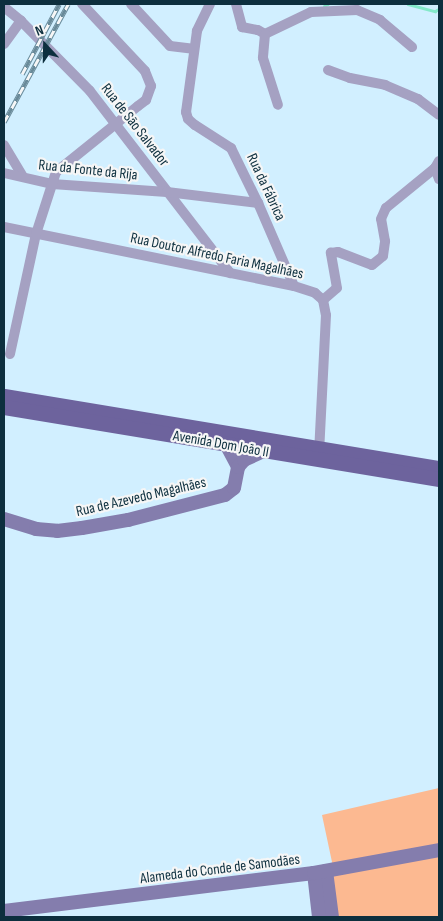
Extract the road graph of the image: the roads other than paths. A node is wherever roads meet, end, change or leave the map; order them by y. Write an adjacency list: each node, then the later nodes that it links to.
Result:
1 (82, 4): 14 (street)
2 (131, 4): 10 (street)
3 (210, 4): 10 (street, Rua da Fábrica)
4 (236, 4): 7 (street)
5 (4, 7): 6 (street, Rua de São Salvador)
6 (22, 21): 8 (street); 14 (street, Rua de São Salvador)
7 (265, 34): 9 (street); 12 (street)
8 (4, 44)
9 (412, 47)
10 (193, 49): 22 (street, Rua da Fábrica)
11 (328, 70): 13 (street)
12 (278, 105)
13 (439, 115)
14 (116, 124): 20 (street); 21 (street, Rua de São Salvador)
15 (4, 145): 18 (street)
16 (437, 164): 19 (street); 27 (street)
17 (4, 173): 18 (street, Rua da Fonte da Rija)
18 (23, 177): 20 (street, Rua da Fonte da Rija)
19 (439, 179)
20 (52, 184): 21 (street, Rua da Fonte da Rija); 24 (street)
21 (167, 192): 22 (street, Rua da Fonte da Rija); 25 (street, Rua de São Salvador)
22 (258, 203): 26 (street, Rua da Fábrica)
23 (4, 227): 24 (street, Rua Doutor Alfredo Faria Magalhães)
24 (36, 234): 25 (street, Rua Doutor Alfredo Faria Magalhães); 28 (street)
25 (230, 273): 26 (street, Rua Doutor Alfredo Faria Magalhães)
26 (294, 286): 27 (street, Rua Doutor Alfredo Faria Magalhães)
27 (323, 300): 33 (street)
28 (10, 354)
29 (4, 396): 33 (main road, Avenida Dom João II)
30 (4, 407): 31 (main road, Avenida Dom João II)
31 (226, 444): 32 (main road, Avenida Dom João II); 34 (street)
32 (263, 451): 33 (main road, Avenida Dom João II); 34 (street)
33 (319, 454): 35 (main road, Avenida Dom João II); 36 (main road, Avenida Dom João II)
34 (238, 468): 37 (street, Rua de Azevedo Magalhães)
35 (439, 468)
36 (439, 479)
37 (4, 519)
38 (439, 850): 39 (street, Alameda do Conde de Samodães)
39 (320, 872): 40 (street, Alameda do Conde de Samodães); 41 (street); 42 (street)
40 (4, 911)
41 (319, 917)
42 (332, 917)

